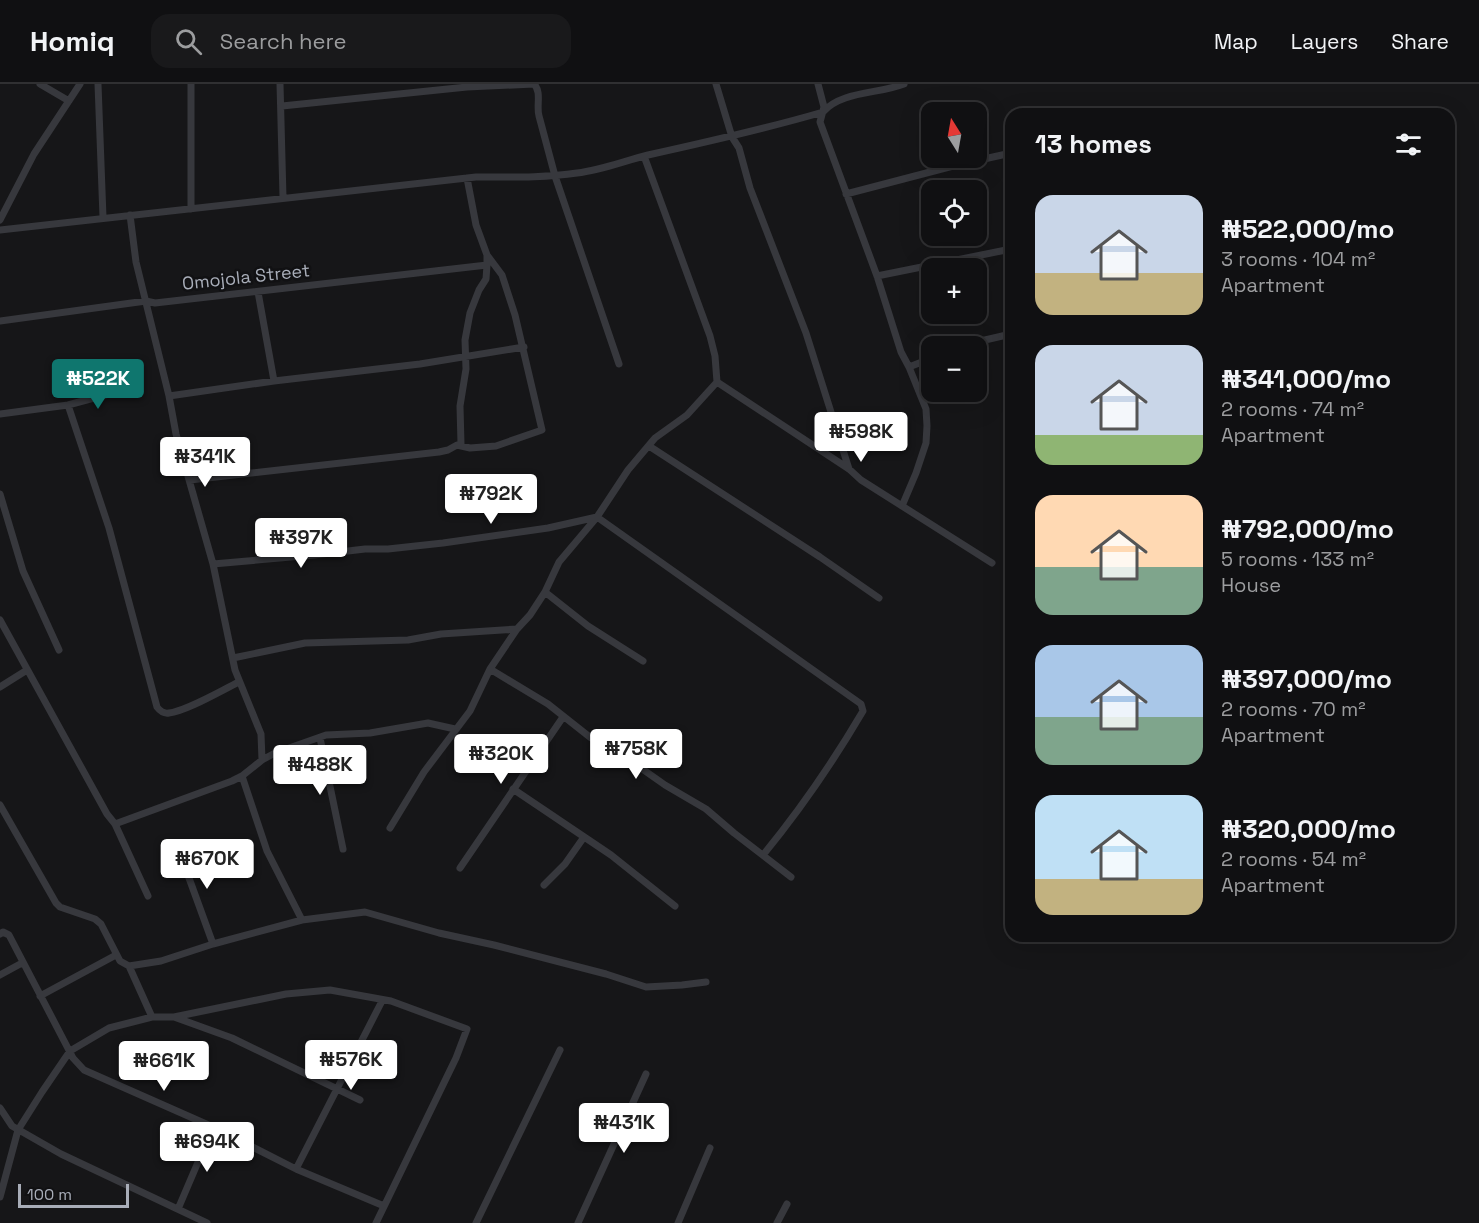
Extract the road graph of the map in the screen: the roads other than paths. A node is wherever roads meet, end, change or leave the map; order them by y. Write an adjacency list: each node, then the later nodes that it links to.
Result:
1 (40, 84): 10 (street)
2 (80, 84): 10 (street)
3 (98, 84): 22 (street)
4 (191, 84): 20 (street)
5 (280, 84): 11 (street)
6 (534, 84): 11 (street); 16 (street)
7 (716, 84): 13 (street)
8 (818, 84): 12 (street)
9 (904, 84): 12 (street)
10 (69, 101): 23 (street)
11 (282, 106): 19 (street)
12 (823, 112): 13 (street); 18 (street)
13 (732, 137): 15 (street); 47 (street)
14 (1005, 154): 18 (street)
15 (644, 156): 16 (street); 40 (street)
16 (555, 176): 17 (street); 37 (street)
17 (467, 177): 19 (street); 26 (street)
18 (846, 194): 28 (street)
19 (283, 197): 20 (street)
20 (191, 209): 21 (street)
21 (130, 215): 22 (street); 30 (street)
22 (103, 218): 24 (street)
23 (0, 220)
24 (0, 230)
25 (1005, 250): 28 (street)
26 (487, 255): 27 (street); 34 (street)
27 (487, 265): 29 (street, Omojola Street); 35 (street)
28 (877, 276): 38 (street)
29 (258, 292): 30 (street, Omojola Street); 39 (street)
30 (146, 301): 31 (street, Omojola Street); 42 (street)
31 (0, 321)
32 (1005, 335): 33 (street)
33 (987, 340)
34 (524, 347): 35 (street); 45 (street)
35 (465, 356): 39 (street); 45 (street)
36 (921, 362): 38 (street)
37 (619, 364)
38 (909, 367): 50 (street)
39 (274, 381): 42 (street)
40 (717, 382): 46 (street); 47 (street)
41 (120, 391): 43 (street)
42 (169, 396): 48 (street)
43 (68, 405): 44 (street); 63 (street)
44 (0, 414)
45 (461, 444): 48 (street)
46 (649, 446): 51 (street); 55 (street)
47 (849, 469): 50 (street)
48 (190, 480): 53 (street)
49 (0, 494): 58 (street)
50 (902, 506): 52 (street)
51 (597, 517): 53 (street); 54 (street); 77 (street)
52 (992, 563)
53 (213, 564): 59 (street)
54 (545, 592): 57 (street); 60 (street)
55 (879, 598)
56 (0, 620): 62 (street)
57 (517, 629): 59 (street); 61 (street)
58 (59, 650)
59 (233, 658): 63 (street)
60 (643, 661)
61 (490, 669): 65 (street); 66 (street)
62 (27, 670): 64 (street); 72 (street)
63 (239, 682): 68 (street)
64 (0, 687)
65 (563, 717): 70 (street); 77 (street)
66 (455, 729): 67 (street); 73 (street)
67 (320, 738): 68 (street); 76 (street)
68 (262, 760): 69 (street)
69 (242, 776): 72 (street); 83 (street)
70 (513, 789): 74 (street); 78 (street)
71 (0, 805): 86 (street)
72 (115, 824): 81 (street)
73 (390, 828)
74 (584, 837): 80 (street); 82 (street)
75 (177, 845): 85 (street)
76 (343, 849)
77 (763, 855): 79 (street)
78 (460, 868)
79 (791, 877)
80 (544, 885)
81 (148, 896)
82 (675, 906)
83 (302, 920): 85 (street); 90 (street)
84 (0, 934): 87 (street)
85 (213, 944): 88 (street)
86 (116, 955): 88 (street); 91 (street)
87 (22, 963): 89 (street); 91 (street)
88 (129, 966): 93 (street)
89 (0, 975)
90 (706, 982)
91 (40, 996): 96 (street)
92 (382, 1001): 94 (street); 98 (street); 107 (street)
93 (152, 1017): 94 (street); 96 (street)
94 (174, 1017): 98 (street)
95 (560, 1050): 111 (street)
96 (70, 1051): 101 (street); 102 (street)
97 (646, 1074): 112 (street)
98 (337, 1090): 99 (street); 104 (street)
99 (360, 1100)
100 (0, 1108): 102 (street)
101 (213, 1127): 104 (street); 108 (street)
102 (18, 1130): 105 (street); 108 (street)
103 (710, 1148): 113 (street)
104 (296, 1169): 107 (street)
105 (0, 1197)
106 (787, 1204): 114 (street)
107 (384, 1206): 110 (street)
108 (178, 1209): 109 (street)
109 (207, 1223)
110 (376, 1223)
111 (476, 1223)
112 (578, 1223)
113 (678, 1223)
114 (777, 1223)

